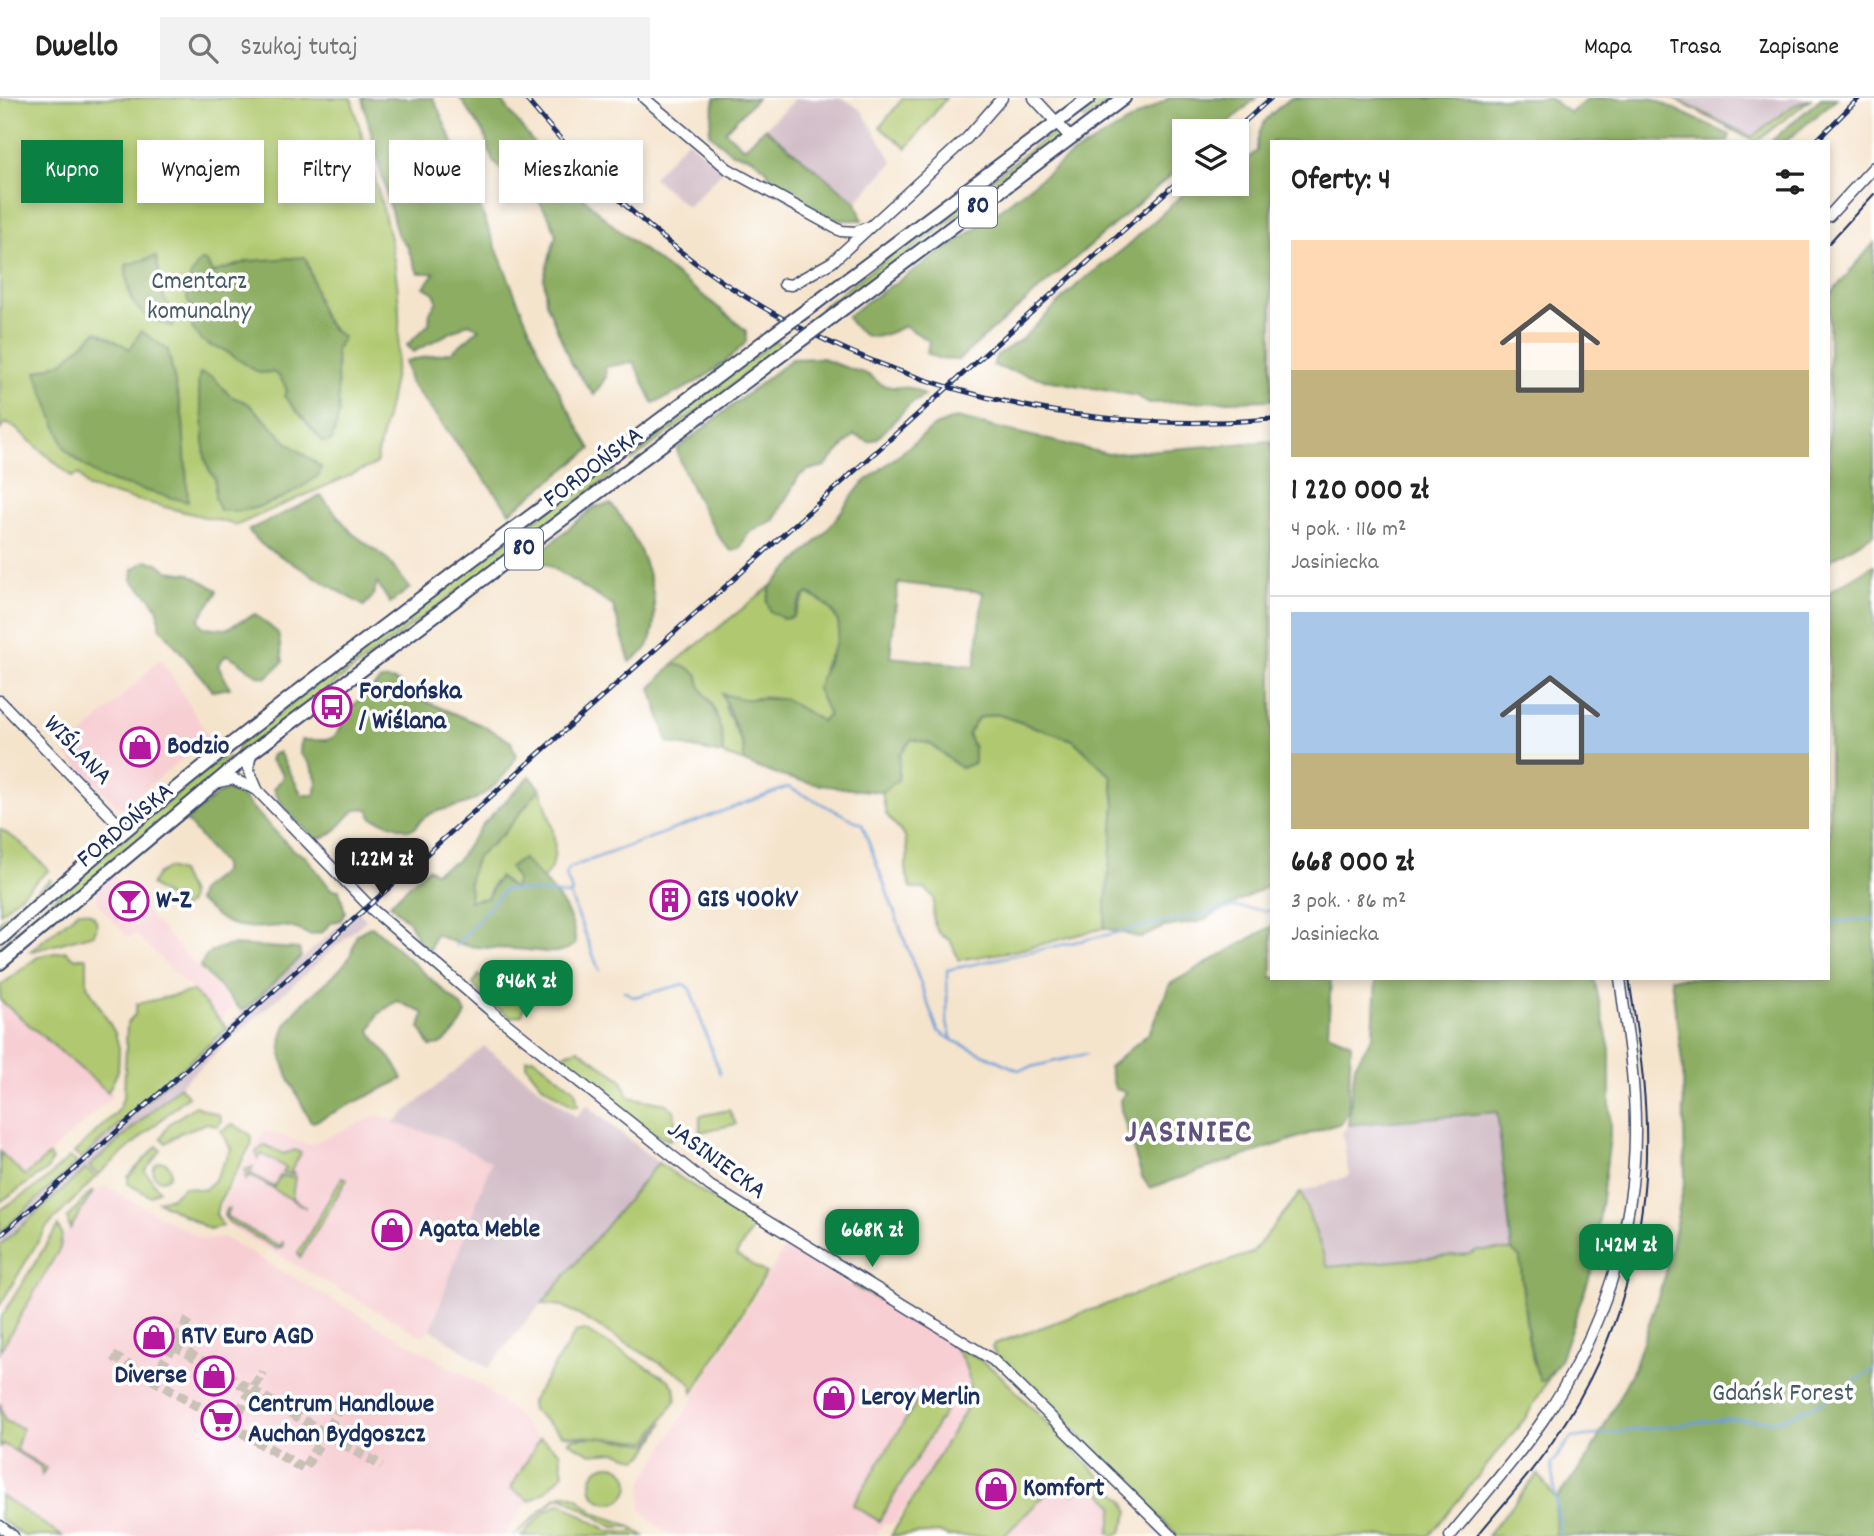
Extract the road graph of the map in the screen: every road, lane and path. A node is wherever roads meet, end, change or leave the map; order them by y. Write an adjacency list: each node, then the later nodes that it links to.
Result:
1 (644, 98): 10 (street)
2 (1002, 98): 10 (street)
3 (1034, 98): 6 (street)
4 (1089, 98): 6 (main road, FORDOŃSKA / 80)
5 (1124, 98): 7 (main road, FORDOŃSKA / 80)
6 (1058, 121): 7 (street); 16 (main road, FORDOŃSKA / 80, bridge)
7 (1071, 138): 13 (main road, FORDOŃSKA / 80, bridge)
8 (1874, 167): 9 (street)
9 (1830, 215)
10 (870, 227): 11 (street)
11 (784, 284)
12 (0, 701): 16 (street, WIŚLANA)
13 (251, 753): 14 (main road, FORDOŃSKA / 80); 15 (street)
14 (206, 789): 15 (street); 18 (main road, FORDOŃSKA / 80)
15 (257, 790): 22 (street, JASINIECKA)
16 (124, 830): 17 (main road, FORDOŃSKA / 80)
17 (0, 939)
18 (0, 963)
19 (1620, 980): 23 (street)
20 (0, 1527): 21 (street)
21 (13, 1536)
22 (1172, 1536)
23 (1450, 1536)

